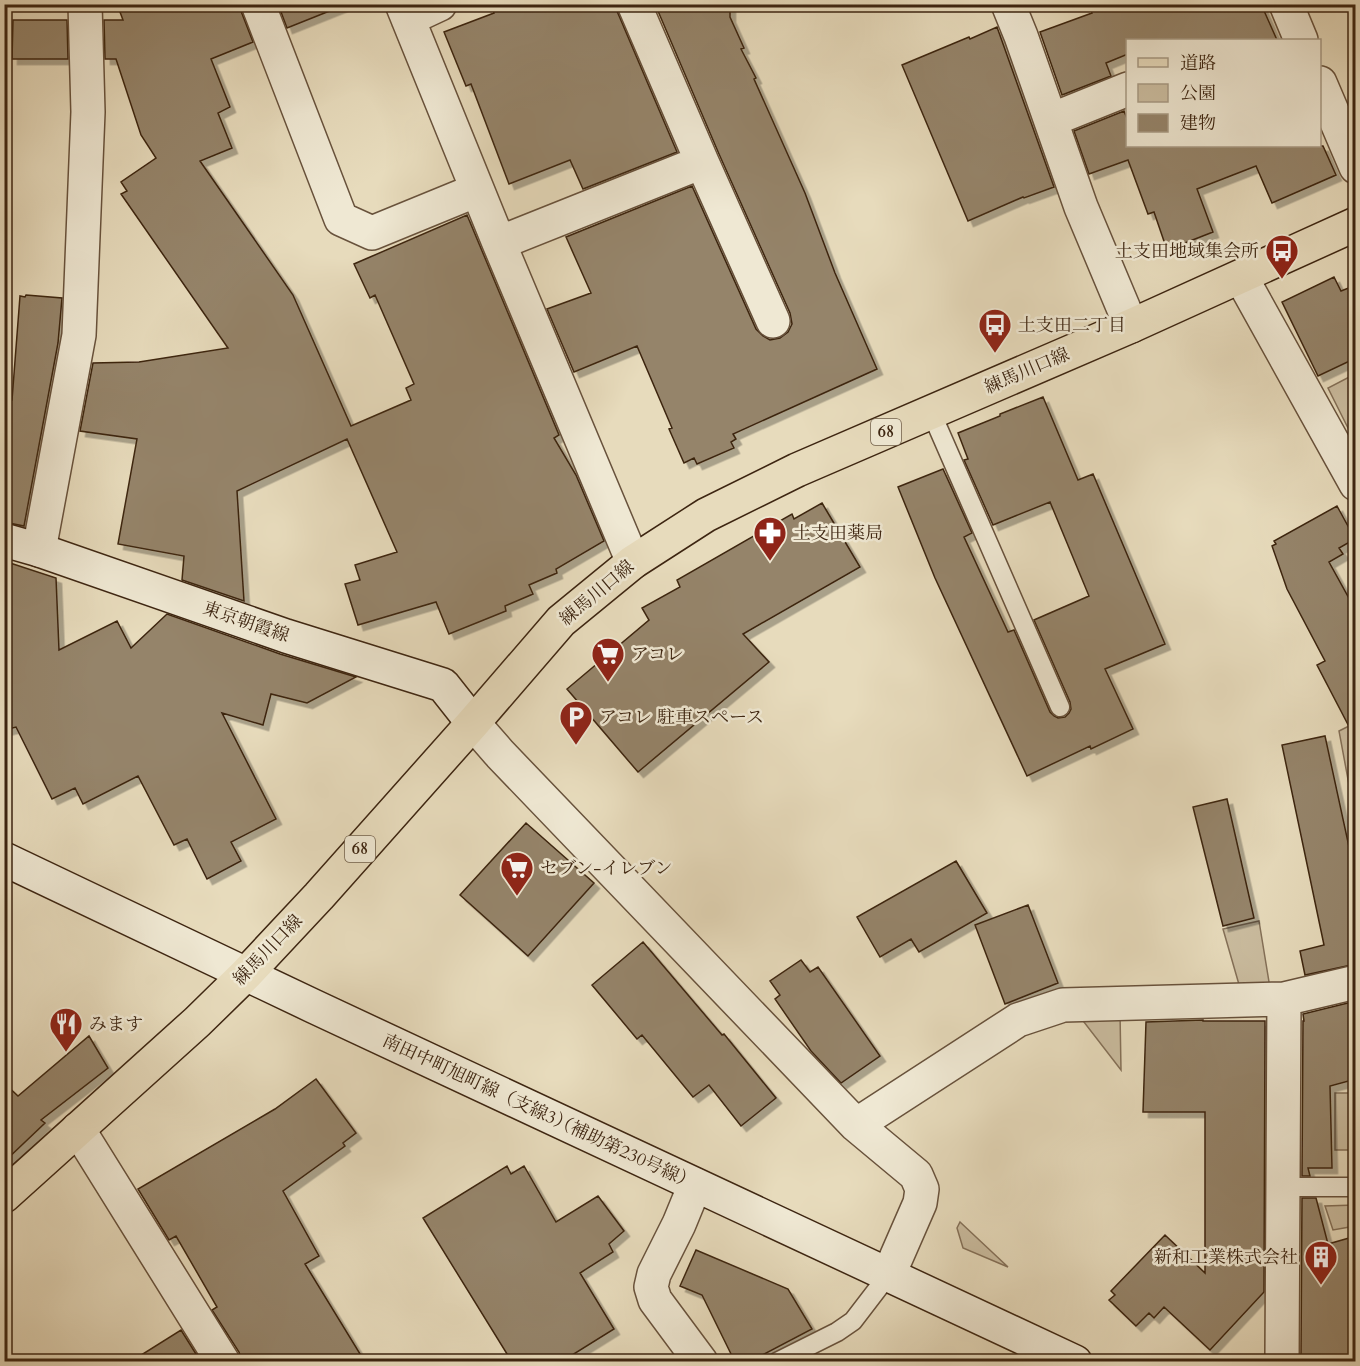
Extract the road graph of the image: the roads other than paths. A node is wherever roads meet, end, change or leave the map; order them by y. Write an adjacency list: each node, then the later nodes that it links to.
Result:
1 (85, 4): 23 (street)
2 (258, 4): 14 (street)
3 (440, 4): 7 (street)
4 (634, 4): 12 (street)
5 (1008, 4): 11 (street)
6 (1286, 4): 8 (street)
7 (405, 12): 14 (street)
8 (1301, 39)
9 (1321, 85): 13 (street)
10 (1126, 90): 11 (street)
11 (1051, 120): 19 (street)
12 (702, 162): 16 (street); 18 (street)
13 (1356, 168)
14 (477, 190): 16 (street)
15 (1356, 224): 17 (main road, 練馬川口線 / 68)
16 (499, 243): 24 (street)
17 (1241, 277): 19 (main road, 練馬川口線 / 68); 21 (street)
18 (773, 321)
19 (1131, 326): 20 (main road, 練馬川口線 / 68)
20 (931, 412): 24 (main road, 練馬川口線 / 68); 25 (lane)
21 (1356, 484)
22 (4, 540): 23 (street, 東京朝霞線)
23 (39, 550): 26 (street, 東京朝霞線)
24 (633, 562): 26 (main road, 練馬川口線 / 68)
25 (1060, 707)
26 (473, 723): 28 (main road, 練馬川口線 / 68); 31 (street, 東京朝霞線)
27 (4, 859): 28 (street, 南田中町旭町線（支線3）（補助第230号線）)
28 (246, 974): 32 (main road, 練馬川口線 / 68); 33 (street, 南田中町旭町線（支線3）（補助第230号線）)
29 (1356, 982): 30 (street)
30 (1284, 999): 31 (street); 34 (street)
31 (856, 1125): 37 (street, 東京朝霞線)
32 (78, 1129): 36 (main road, 練馬川口線 / 68); 39 (street)
33 (696, 1185): 37 (street, 南田中町旭町線（支線3）（補助第230号線）); 40 (street)
34 (1282, 1187): 35 (lane); 43 (street)
35 (1356, 1187)
36 (4, 1196)
37 (889, 1274): 38 (street, 南田中町旭町線（支線3）（補助第230号線）); 41 (lane)
38 (1027, 1352): 42 (street, 南田中町旭町線（支線3）（補助第230号線）)
39 (223, 1362)
40 (701, 1362)
41 (777, 1362)
42 (1075, 1362)
43 (1282, 1362)

